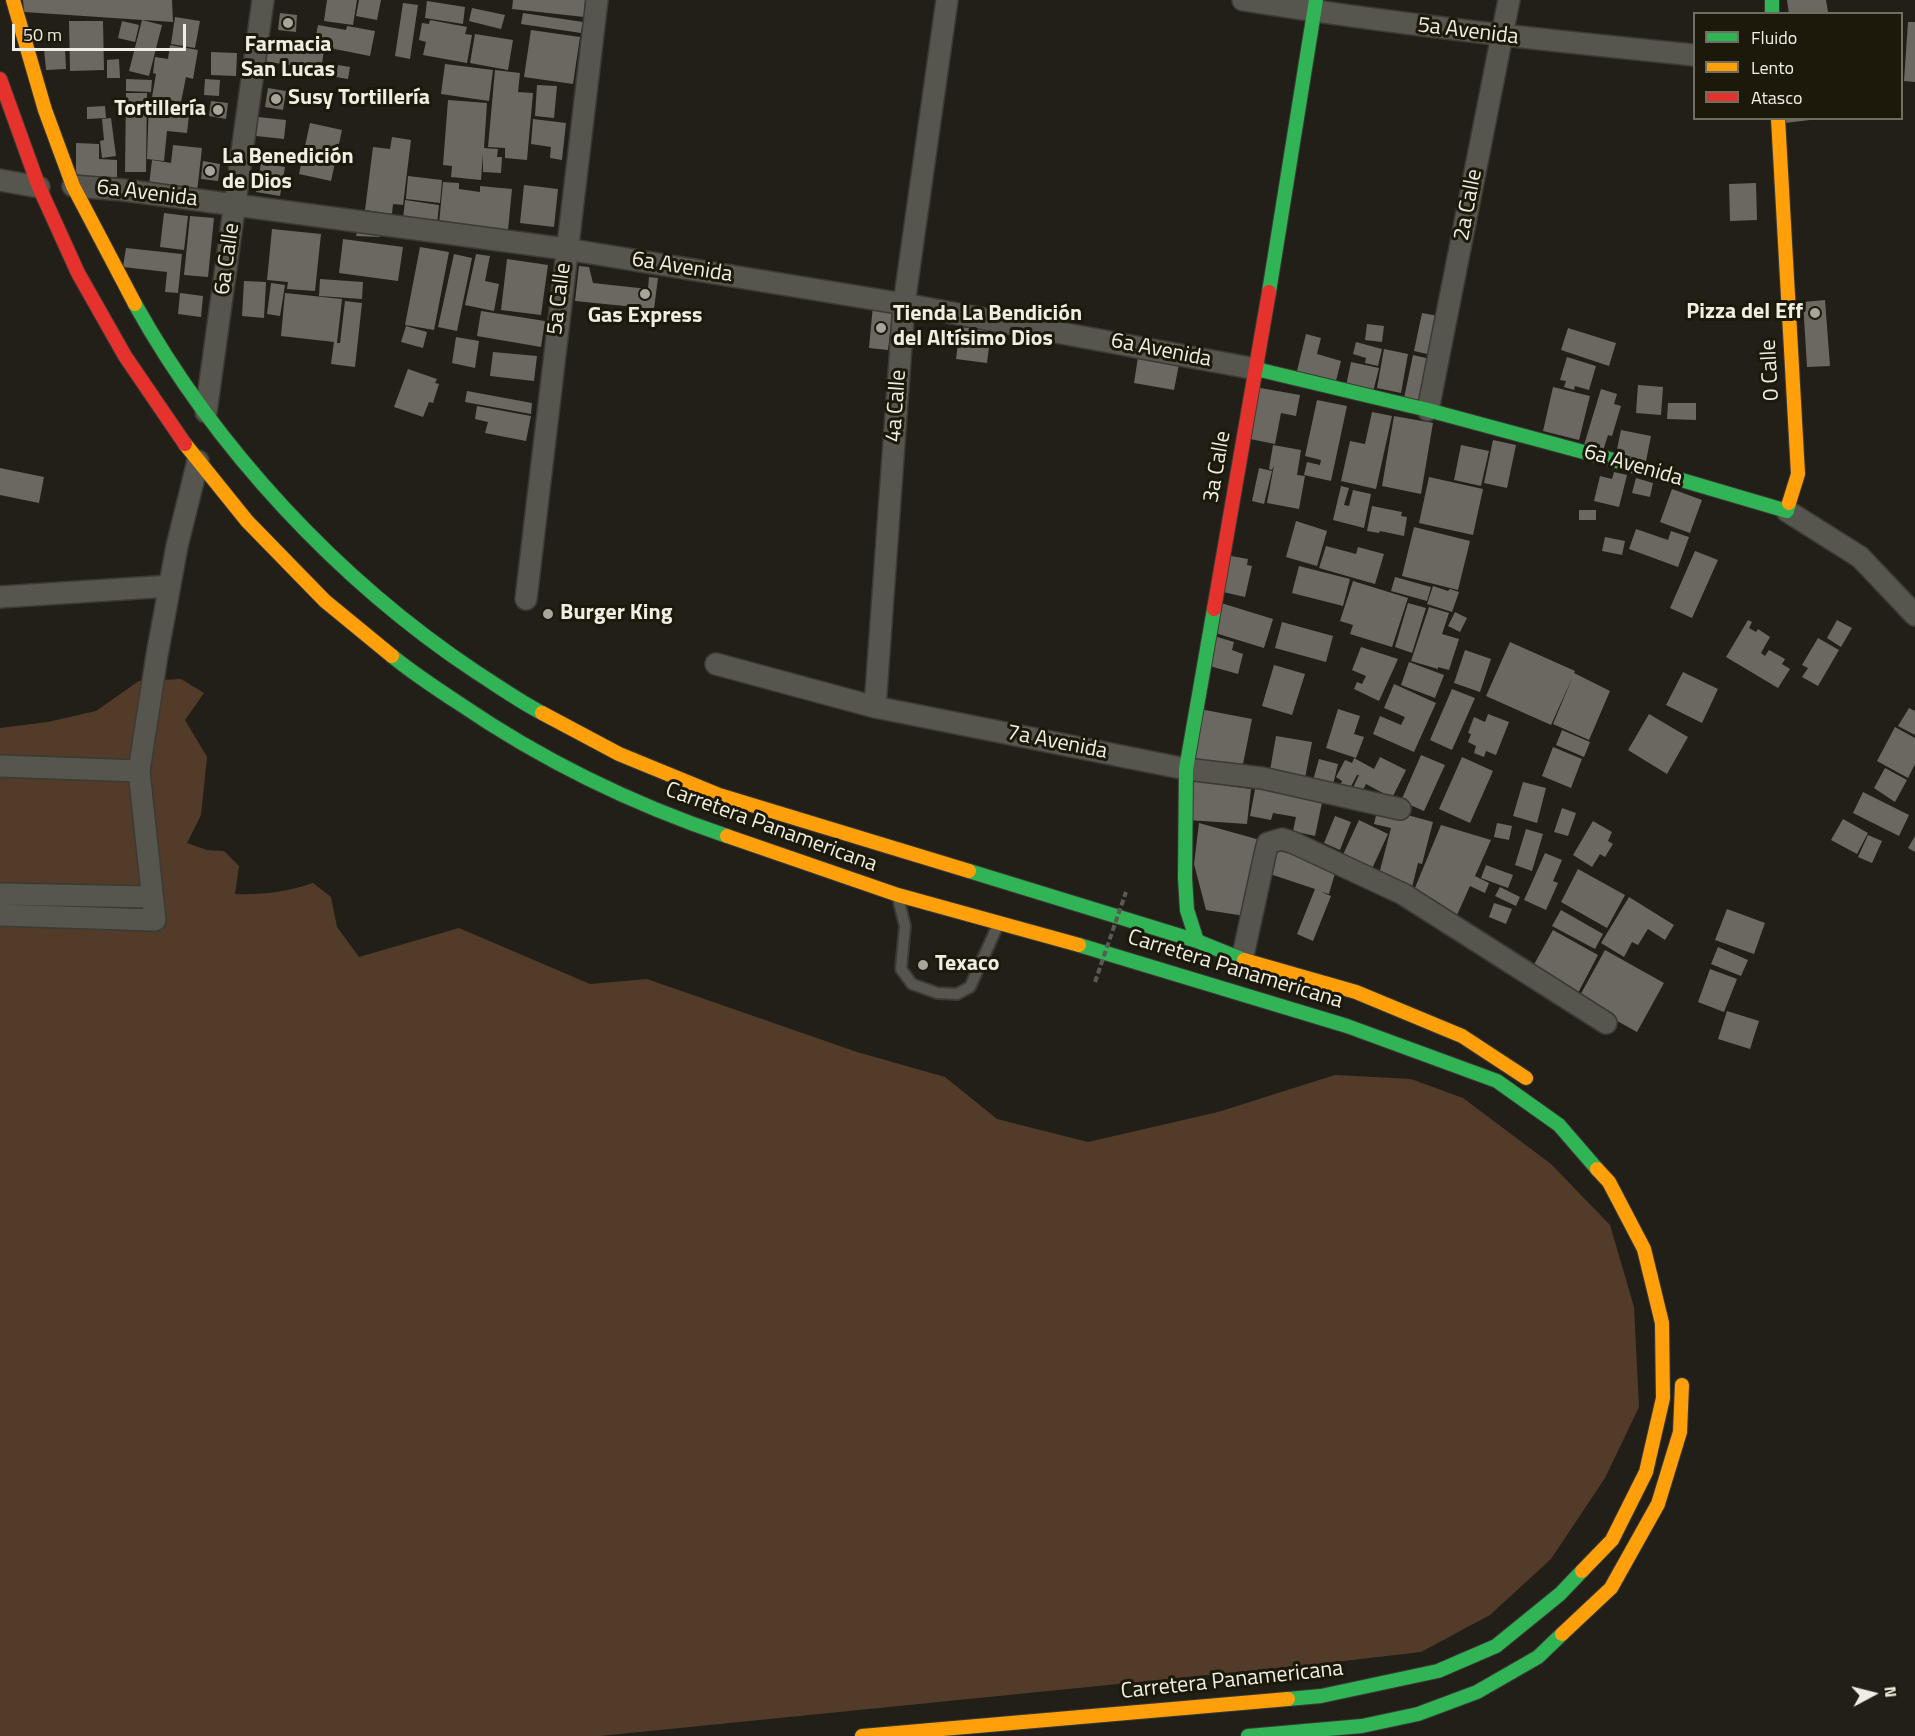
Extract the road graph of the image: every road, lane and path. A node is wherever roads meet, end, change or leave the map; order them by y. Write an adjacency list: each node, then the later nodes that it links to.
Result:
1 (13, 0): 13 (main road, Carretera Panamericana)
2 (263, 0): 15 (street, 6a Calle)
3 (597, 0): 16 (street, 5a Calle)
4 (947, 0): 17 (street, 4a Calle)
5 (1243, 0): 7 (street, 5a Avenida)
6 (1509, 0): 8 (street, 2a Calle)
7 (1315, 6): 8 (street, 5a Avenida); 18 (main road, 3a Calle)
8 (1502, 37): 9 (street, 5a Avenida); 19 (street, 2a Calle)
9 (1693, 55)
10 (0, 79): 14 (main road, Carretera Panamericana)
11 (1778, 120): 22 (main road, 0 Calle)
12 (0, 180): 14 (street)
13 (73, 186): 15 (street, 6a Avenida); 20 (main road, Carretera Panamericana)
14 (39, 187): 21 (main road, Carretera Panamericana)
15 (236, 205): 16 (street, 6a Avenida); 20 (street, 6a Calle)
16 (566, 249): 17 (street, 6a Avenida); 25 (street, 5a Calle)
17 (904, 304): 18 (street, 6a Avenida); 28 (street, 4a Calle)
18 (1256, 369): 19 (main road, 6a Avenida); 30 (main road, 3a Calle)
19 (1428, 410): 22 (main road, 6a Avenida)
20 (206, 412): 39 (main road, Carretera Panamericana)
21 (198, 461): 23 (street); 35 (main road, Carretera Panamericana)
22 (1787, 510): 26 (street, 6a Avenida)
23 (170, 586): 24 (street); 31 (street)
24 (0, 597)
25 (526, 599)
26 (1915, 615)
27 (716, 664): 28 (street, 7a Avenida)
28 (875, 707): 30 (street, 7a Avenida)
29 (0, 766): 31 (street)
30 (1186, 769): 32 (street, 7a Avenida); 39 (main road, 3a Calle)
31 (139, 771): 36 (street)
32 (1400, 809)
33 (1126, 892): 41 (path, bridge)
34 (0, 894): 36 (street)
35 (898, 895): 38 (main road, Carretera Panamericana); 38 (lane)
36 (152, 897): 37 (street)
37 (0, 915)
38 (999, 923): 45 (main road, Carretera Panamericana)
39 (1197, 941): 40 (main road, Carretera Panamericana)
40 (1242, 960): 42 (street); 43 (main road, Carretera Panamericana)
41 (1095, 982)
42 (1606, 1023)
43 (1534, 1083)
44 (1683, 1373): 46 (main road)
45 (862, 1736)
46 (1248, 1736)

